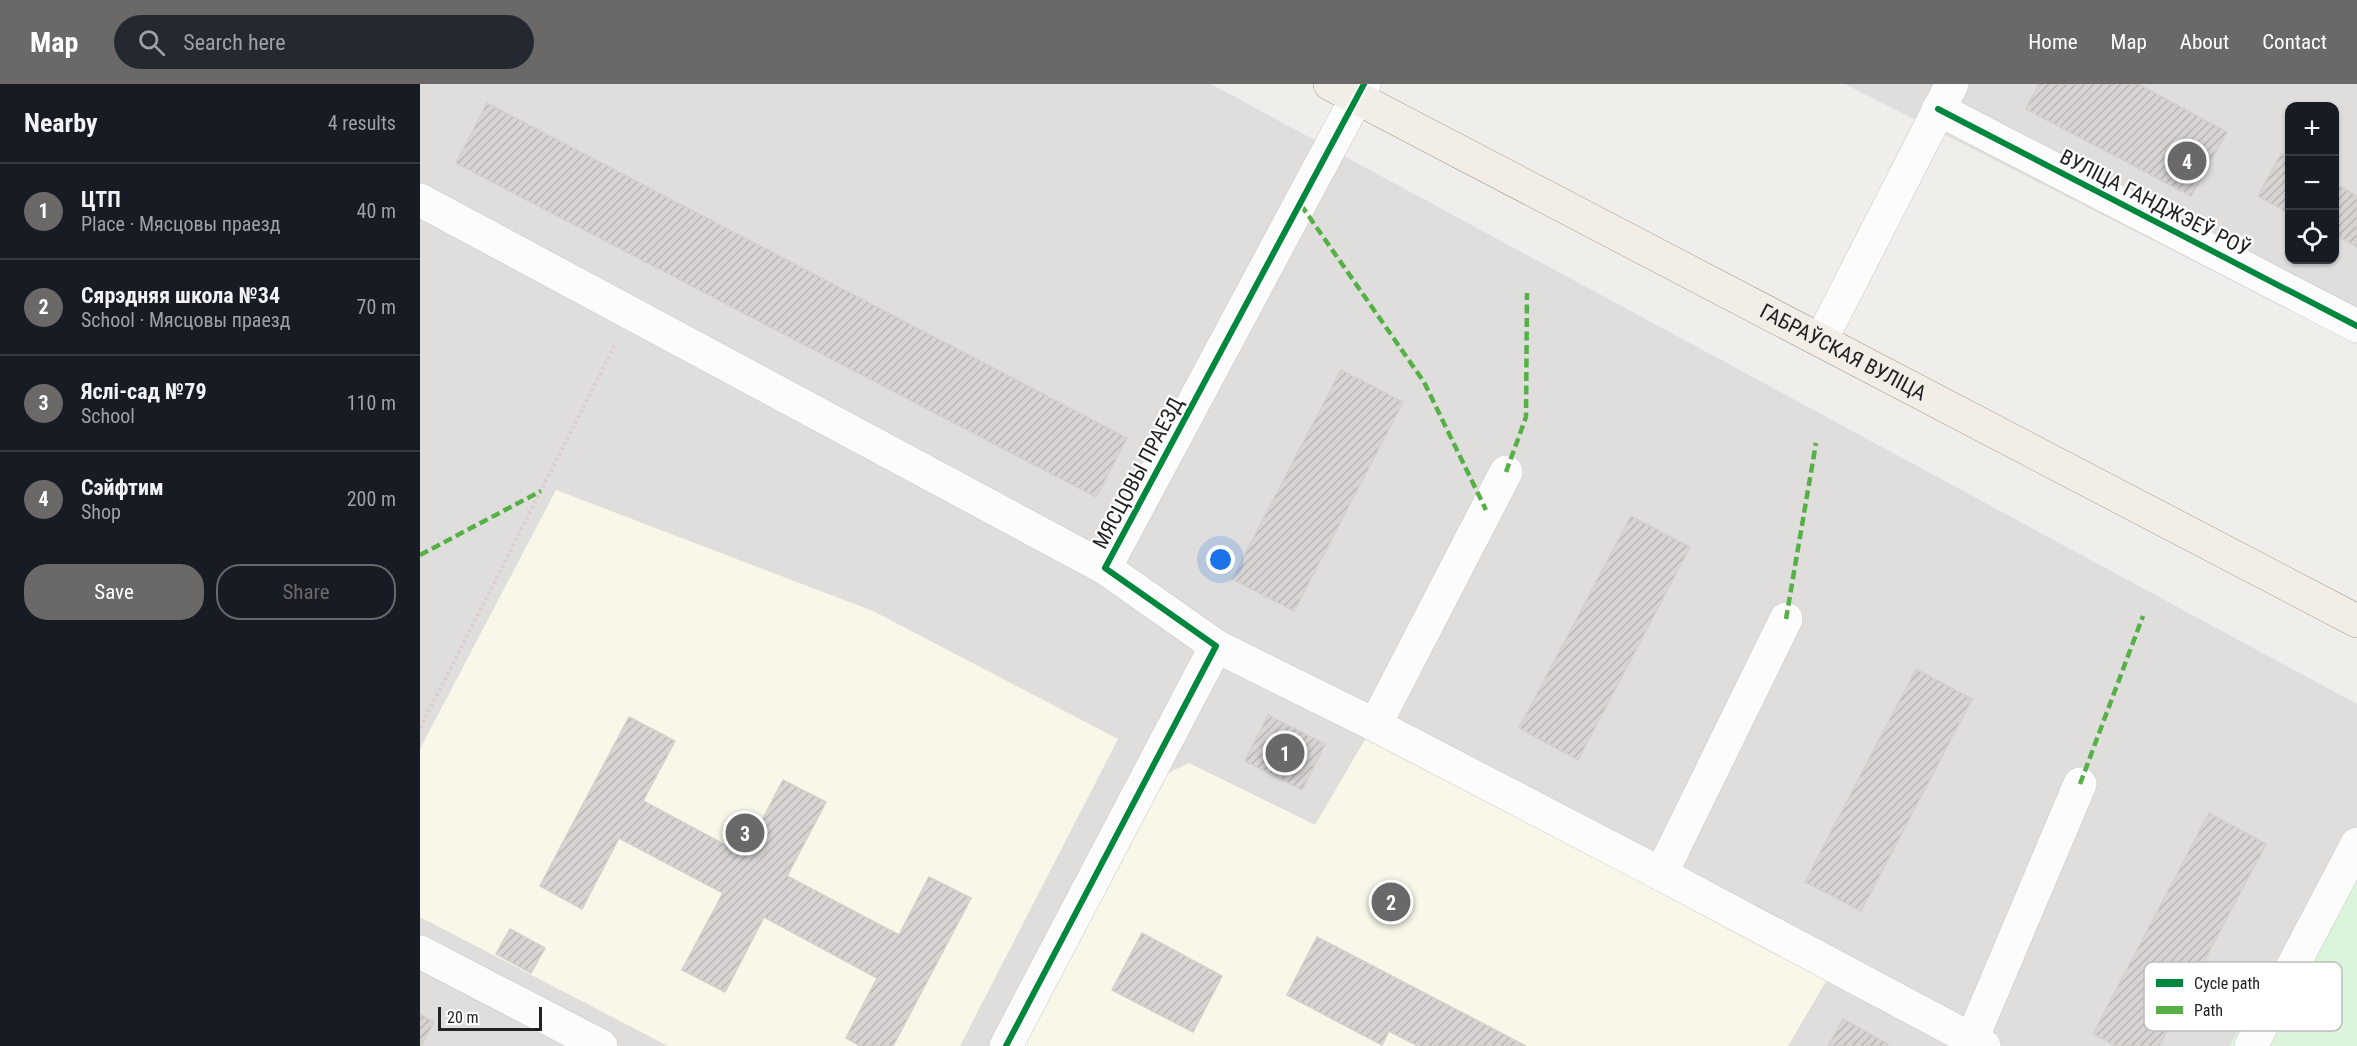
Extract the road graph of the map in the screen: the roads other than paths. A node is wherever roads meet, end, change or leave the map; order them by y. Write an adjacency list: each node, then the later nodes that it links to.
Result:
1 (1350, 89): 5 (main road, ГАБРАЎСКАЯ ВУЛІЦА); 7 (street, МЯСЦОВЫ ПРАЕЗД)
2 (1945, 97): 4 (street, ВУЛІЦА ГАНДЖЭЕЎ РОЎ); 5 (street)
3 (420, 200): 7 (street)
4 (2357, 326)
5 (1821, 340): 9 (main road, ГАБРАЎСКАЯ ВУЛІЦА)
6 (1506, 471): 11 (street)
7 (1105, 568): 10 (street, МЯСЦОВЫ ПРАЕЗД)
8 (1786, 619): 14 (street)
9 (2357, 621)
10 (1216, 646): 11 (street, МЯСЦОВЫ ПРАЕЗД); 21 (street)
11 (1375, 725): 14 (street, МЯСЦОВЫ ПРАЕЗД)
12 (2080, 783): 19 (street)
13 (2357, 844): 16 (street)
14 (1661, 873): 19 (street, МЯСЦОВЫ ПРАЕЗД)
15 (420, 952): 18 (street)
16 (2295, 962)
17 (2259, 1031): 22 (street)
18 (553, 1035): 20 (street)
19 (1975, 1044)
20 (601, 1046)
21 (1006, 1046)
22 (2251, 1046)

